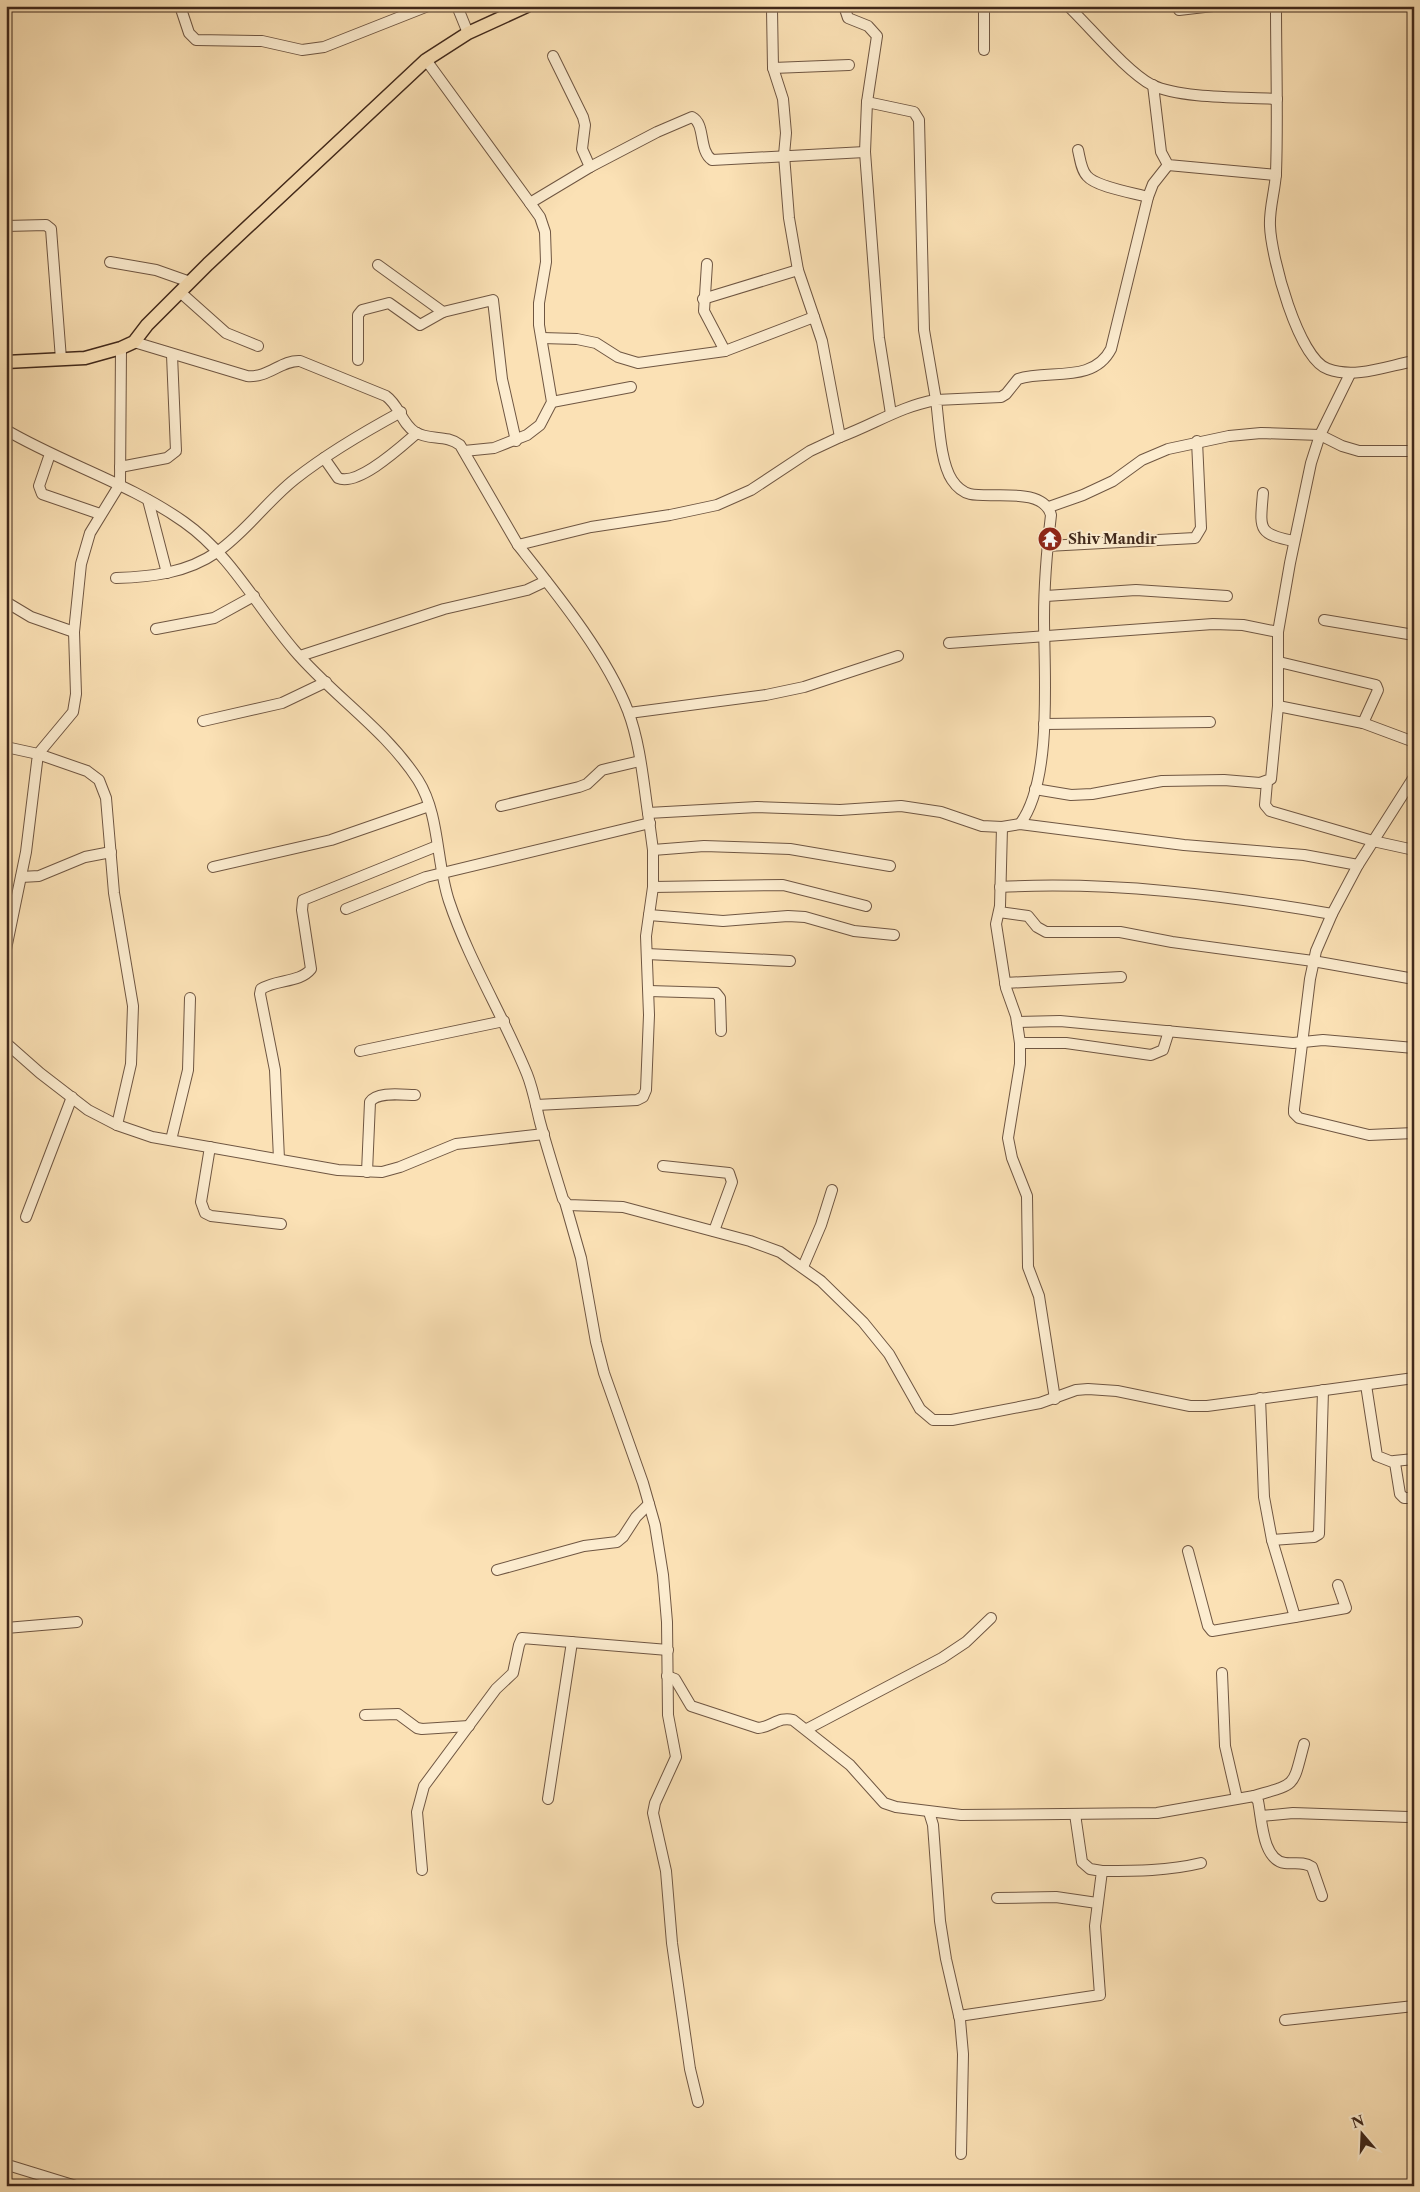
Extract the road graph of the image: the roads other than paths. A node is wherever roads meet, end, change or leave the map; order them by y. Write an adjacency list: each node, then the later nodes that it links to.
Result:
1 (180, 6): 2 (street)
2 (428, 6)
3 (457, 6): 13 (street)
4 (527, 6): 13 (main road)
5 (844, 6): 21 (street)
6 (984, 6): 14 (street)
7 (1068, 6): 12 (street)
8 (1213, 6): 11 (street)
9 (1272, 7): 20 (street)
10 (772, 10): 18 (street)
11 (1179, 10)
12 (1080, 12): 19 (street)
13 (468, 33): 16 (main road)
14 (984, 50)
15 (553, 56): 26 (street)
16 (426, 60): 29 (street); 35 (main road)
17 (849, 65): 18 (street)
18 (773, 68): 24 (street)
19 (1153, 85): 20 (street); 25 (street)
20 (1277, 99): 27 (street)
21 (867, 102): 23 (street); 52 (street)
22 (1078, 150): 28 (street)
23 (864, 152): 24 (street); 55 (street)
24 (784, 155): 26 (street); 34 (street)
25 (1168, 165): 27 (street); 28 (street)
26 (590, 167): 29 (street)
27 (1276, 175): 50 (street)
28 (1148, 197): 52 (street)
29 (530, 204): 40 (street)
30 (6, 226): 46 (street)
31 (110, 262): 35 (street)
32 (378, 264): 38 (street)
33 (707, 264): 37 (street)
34 (798, 270): 37 (street); 39 (street)
35 (190, 282): 36 (main road)
36 (180, 292): 41 (main road); 42 (street)
37 (703, 299): 44 (street)
38 (443, 312): 47 (street); 60 (street)
39 (814, 317): 44 (street); 59 (street)
40 (542, 338): 44 (street); 53 (street)
41 (134, 342): 43 (main road); 45 (street)
42 (258, 346)
43 (121, 348): 46 (main road); 66 (street)
44 (725, 351)
45 (172, 355): 54 (street); 66 (street)
46 (61, 359): 49 (main road)
47 (358, 360)
48 (1414, 361): 50 (street)
49 (6, 362)
50 (1350, 374): 58 (street)
51 (632, 387): 53 (street)
52 (936, 400): 55 (street); 70 (street)
53 (552, 402): 60 (street)
54 (401, 412): 57 (street); 65 (street)
55 (891, 414): 59 (street)
56 (6, 430): 64 (street)
57 (417, 433): 62 (street); 65 (street)
58 (1320, 435): 61 (street); 63 (street); 72 (street)
59 (840, 437): 73 (street)
60 (516, 441): 62 (street)
61 (1197, 441): 70 (street); 74 (street)
62 (464, 451): 73 (street)
63 (1414, 451)
64 (50, 454): 67 (street); 71 (street)
65 (324, 458): 75 (street)
66 (120, 467): 67 (street)
67 (120, 484): 69 (street); 71 (street)
68 (1263, 494): 72 (street)
69 (148, 500): 75 (street); 76 (street)
70 (1048, 507): 74 (street)
71 (100, 514): 85 (street)
72 (1294, 541): 86 (street)
73 (518, 545): 78 (street)
74 (1047, 546): 80 (street)
75 (218, 552): 76 (street); 79 (street)
76 (167, 573): 77 (street)
77 (116, 578)
78 (546, 581): 90 (street); 95 (street)
79 (254, 596): 84 (street); 90 (street)
80 (1046, 596): 81 (street); 88 (street)
81 (1227, 596)
82 (6, 602): 85 (street)
83 (1324, 620): 87 (street)
84 (156, 630)
85 (74, 632): 102 (street)
86 (1278, 632): 88 (street); 92 (street)
87 (1414, 635)
88 (1045, 637): 89 (street); 99 (street)
89 (949, 643)
90 (300, 656): 93 (street)
91 (898, 656): 95 (street)
92 (1279, 662): 94 (street); 98 (street)
93 (326, 682): 96 (street); 107 (street)
94 (1278, 706): 98 (street); 105 (street)
95 (628, 713): 103 (street)
96 (203, 721)
97 (1210, 722): 99 (street)
98 (1363, 723): 100 (street)
99 (1044, 724): 106 (street)
100 (1414, 742)
101 (6, 747): 102 (street)
102 (38, 754): 116 (street); 121 (street)
103 (640, 761): 108 (street); 109 (street)
104 (1414, 777): 112 (street)
105 (1267, 782): 106 (street); 112 (street)
106 (1035, 789): 110 (street)
107 (429, 806): 113 (street); 119 (street)
108 (501, 806)
109 (649, 818): 111 (street); 114 (street); 120 (street)
110 (1020, 824): 111 (street); 117 (street)
111 (1002, 827): 123 (street)
112 (1373, 841): 115 (street); 117 (street)
113 (437, 846): 120 (street); 156 (street)
114 (653, 850): 118 (street); 122 (street)
115 (1414, 850)
116 (111, 852): 121 (street); 151 (street)
117 (1358, 865): 127 (street)
118 (890, 866)
119 (213, 867)
120 (442, 872): 125 (street); 139 (street)
121 (21, 877): 130 (street)
122 (654, 887): 124 (street); 128 (street)
123 (1000, 887): 126 (street); 127 (street)
124 (866, 906)
125 (346, 909)
126 (999, 912): 133 (street); 136 (street)
127 (1332, 914): 133 (street)
128 (649, 915): 129 (street); 131 (street)
129 (894, 935)
130 (6, 949)
131 (647, 954): 132 (street); 137 (street)
132 (790, 961)
133 (1313, 961): 135 (street); 145 (street)
134 (1121, 977): 136 (street)
135 (1414, 980)
136 (1005, 983): 140 (street)
137 (649, 991): 141 (street); 150 (street)
138 (190, 998): 154 (street)
139 (504, 1021): 147 (street); 150 (street)
140 (1017, 1022): 142 (street); 144 (street)
141 (722, 1031)
142 (1169, 1031): 144 (street); 145 (street)
143 (6, 1043): 149 (street)
144 (1020, 1043): 169 (street)
145 (1301, 1043): 146 (street); 152 (street)
146 (1414, 1048)
147 (360, 1051)
148 (415, 1095): 158 (street)
149 (72, 1097): 151 (street); 161 (street)
150 (536, 1105): 153 (street)
151 (117, 1125): 154 (street)
152 (1414, 1133)
153 (544, 1134): 158 (street); 160 (street)
154 (171, 1140): 155 (street)
155 (210, 1147): 156 (street); 162 (street)
156 (279, 1159): 158 (street)
157 (664, 1166): 163 (street)
158 (366, 1172)
159 (832, 1190): 164 (street)
160 (564, 1202): 163 (street); 173 (street)
161 (26, 1217)
162 (281, 1224)
163 (714, 1231): 164 (street)
164 (803, 1268): 169 (street)
165 (1414, 1378): 166 (street)
166 (1366, 1384): 167 (street); 171 (street)
167 (1323, 1390): 168 (street); 174 (street)
168 (1260, 1398): 169 (street); 174 (street)
169 (1055, 1399)
170 (1414, 1459): 171 (street)
171 (1394, 1461): 172 (street)
172 (1414, 1498)
173 (649, 1504): 176 (street); 183 (street)
174 (1272, 1540): 178 (street)
175 (1188, 1551): 178 (street)
176 (497, 1570)
177 (1338, 1585): 178 (street)
178 (1295, 1617)
179 (991, 1618): 188 (street)
180 (77, 1622): 181 (street)
181 (6, 1628)
182 (572, 1642): 183 (street); 187 (street); 192 (street)
183 (668, 1650): 185 (street)
184 (1222, 1672): 191 (street)
185 (667, 1676): 188 (street); 206 (street)
186 (366, 1716): 187 (street)
187 (469, 1726): 198 (street)
188 (807, 1729): 193 (street)
189 (1304, 1744): 190 (street)
190 (1254, 1796): 191 (street); 195 (street)
191 (1237, 1798): 194 (street)
192 (548, 1799)
193 (929, 1812): 194 (street); 204 (street)
194 (1075, 1814): 199 (street)
195 (1261, 1816): 196 (street); 200 (street)
196 (1408, 1817)
197 (1201, 1863): 199 (street)
198 (422, 1870)
199 (1102, 1871): 202 (street)
200 (1322, 1896)
201 (997, 1898): 202 (street)
202 (1097, 1903): 204 (street)
203 (1414, 2006): 205 (street)
204 (959, 2016): 207 (street)
205 (1286, 2020)
206 (698, 2102)
207 (961, 2154)
208 (11, 2166): 209 (street)
209 (76, 2186)

